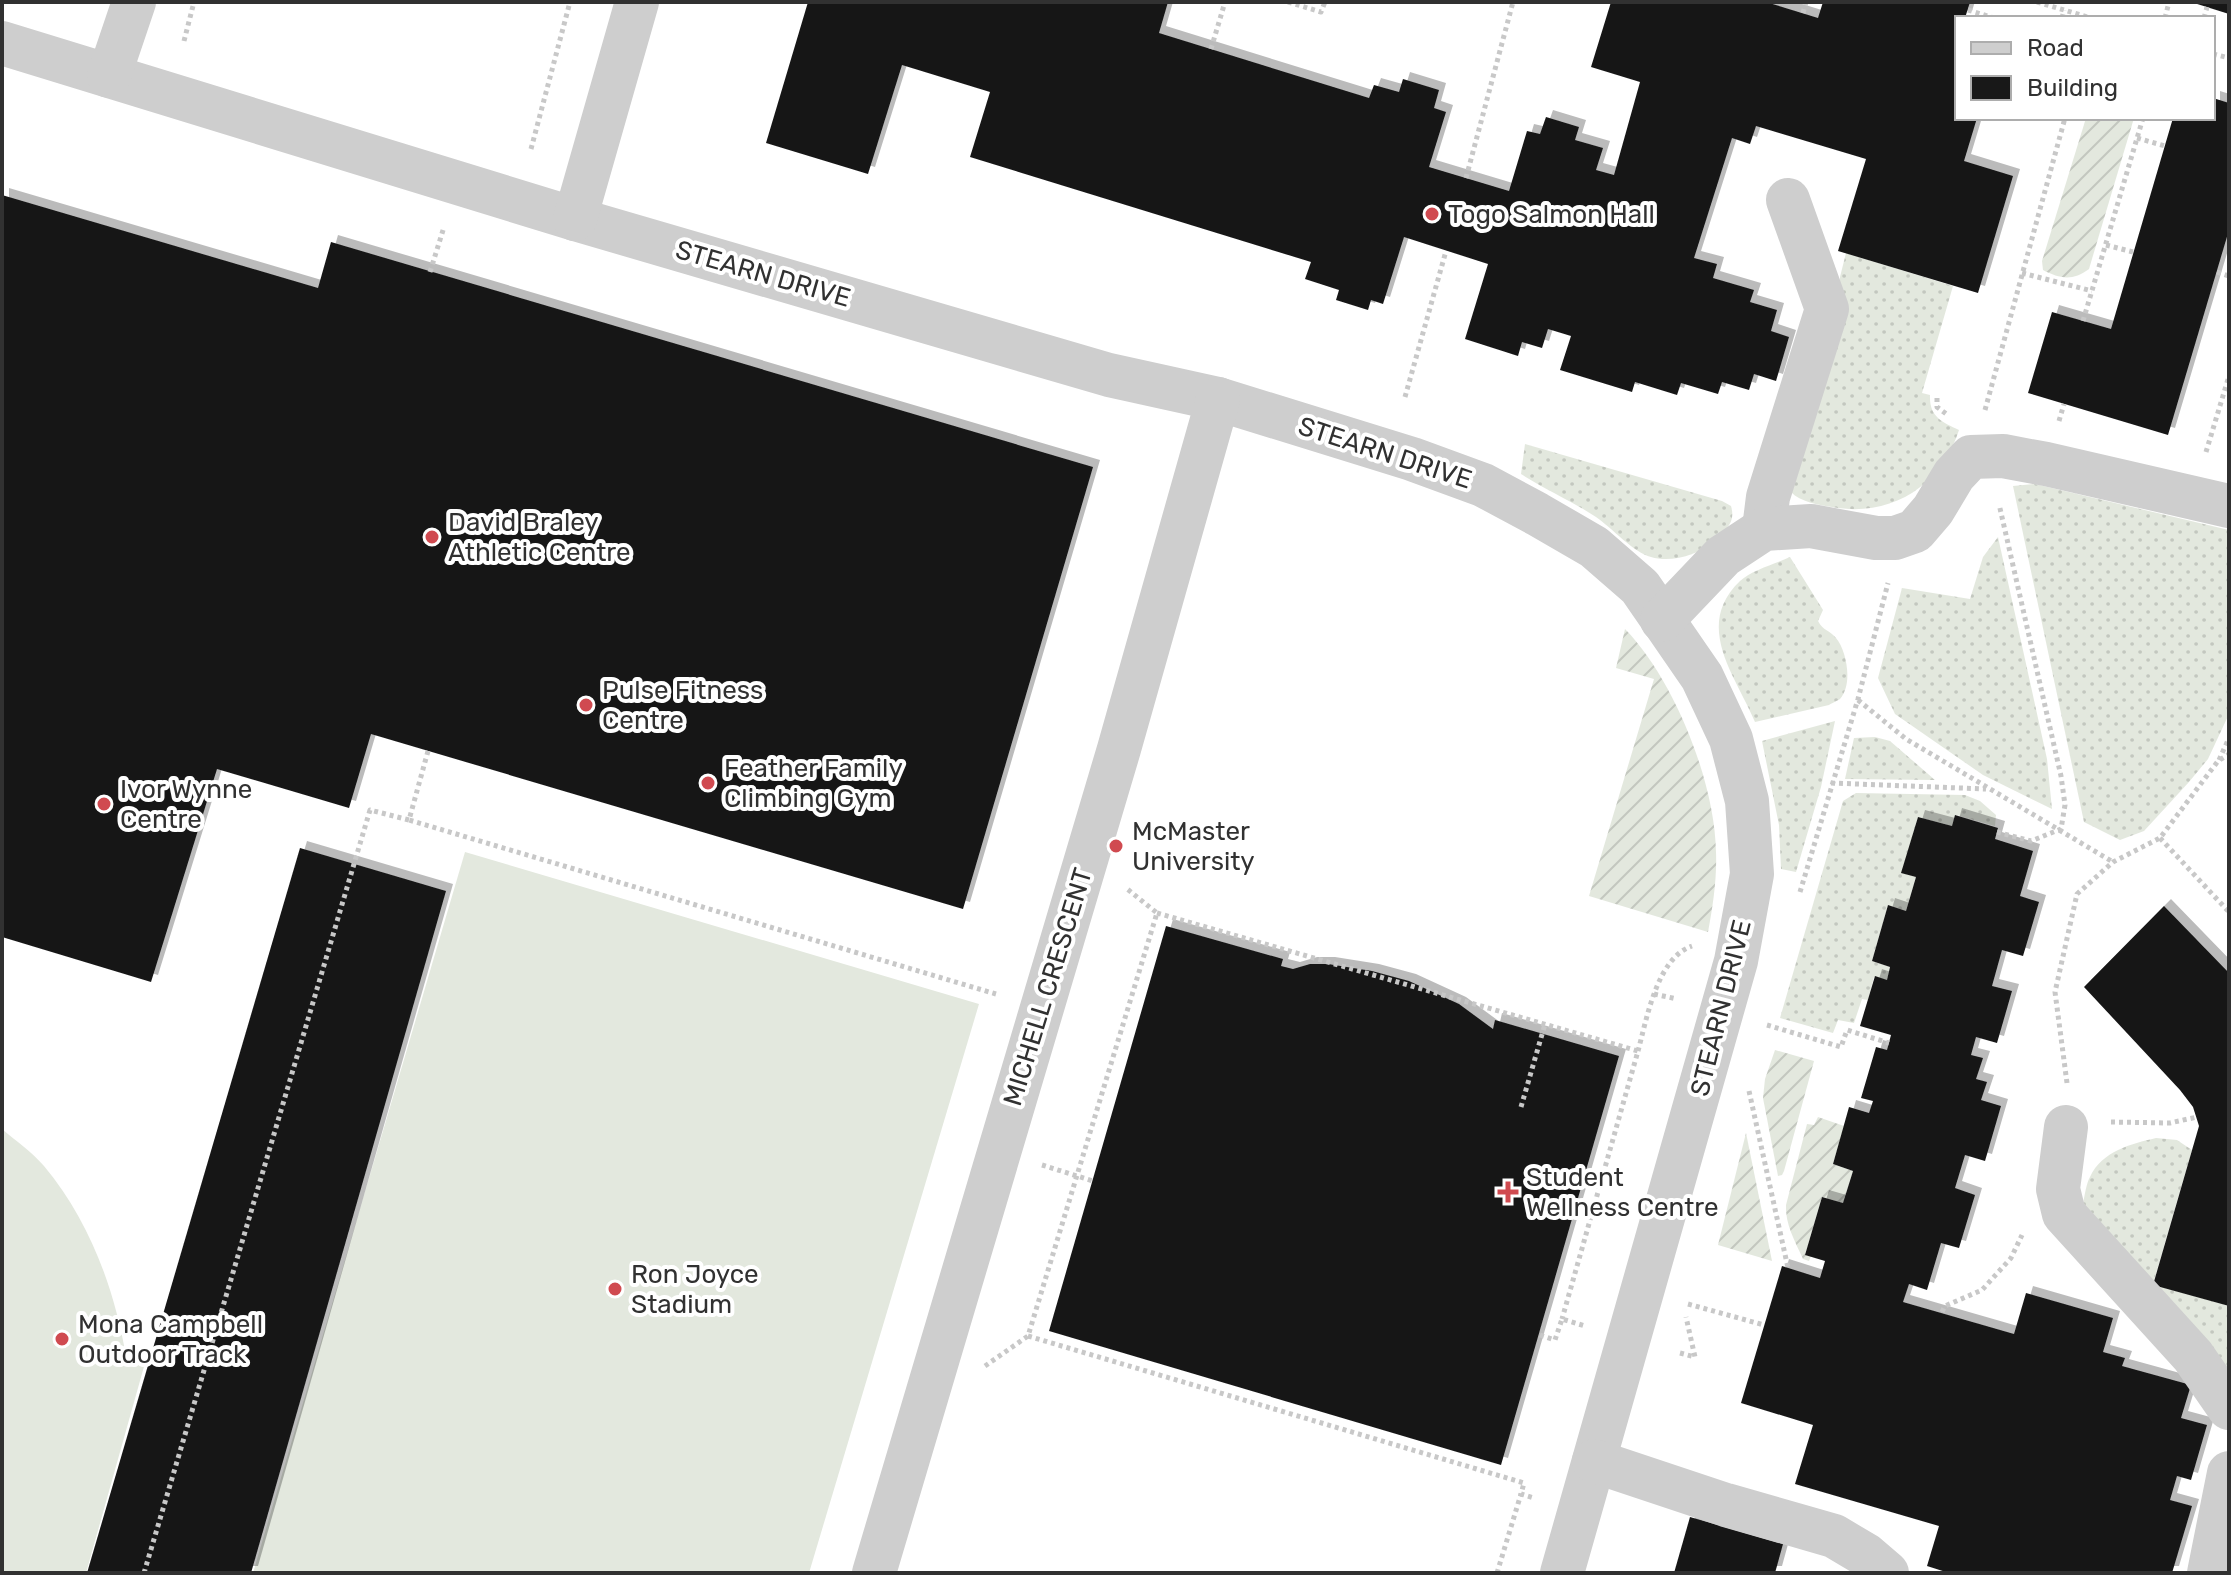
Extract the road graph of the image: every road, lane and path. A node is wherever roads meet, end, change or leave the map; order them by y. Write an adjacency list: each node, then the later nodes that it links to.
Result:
1 (134, 2): 22 (lane)
2 (194, 2): 19 (path)
3 (570, 2): 27 (path)
4 (637, 2): 31 (lane)
5 (1225, 2): 21 (path)
6 (1288, 2): 7 (path)
7 (1325, 2)
8 (1513, 2): 28 (path)
9 (1806, 2): 14 (path)
10 (2037, 2): 13 (path)
11 (2207, 7): 18 (path)
12 (1968, 10): 15 (path)
13 (2064, 10): 16 (path); 17 (path)
14 (1803, 13)
15 (1988, 16)
16 (2062, 16)
17 (2084, 16)
18 (2205, 16)
19 (184, 41)
20 (2, 43): 22 (lane, STEARN DRIVE)
21 (1211, 49)
22 (109, 76): 31 (lane, STEARN DRIVE)
23 (2064, 120): 37 (path)
24 (2142, 120): 25 (path)
25 (2137, 138): 26 (path); 32 (path)
26 (2165, 146)
27 (531, 149)
28 (1466, 178)
29 (1788, 200): 46 (lane)
30 (447, 217): 35 (path)
31 (575, 219): 43 (lane, STEARN DRIVE)
32 (2106, 245): 34 (path); 39 (path)
33 (1446, 251): 42 (path)
34 (2133, 252)
35 (430, 272)
36 (2217, 272): 38 (path)
37 (2022, 273): 39 (path); 44 (path)
38 (2229, 276)
39 (2092, 291): 40 (path)
40 (2083, 321)
41 (2229, 376): 45 (path)
42 (1405, 397)
43 (1218, 399): 47 (lane, STEARN DRIVE); 95 (lane, MICHELL CRESCENT)
44 (1980, 457): 45 (lane); 46 (lane); 56 (path)
45 (2210, 502)
46 (1764, 529): 47 (lane)
47 (1662, 620): 89 (lane, STEARN DRIVE)
48 (1858, 699): 54 (path)
49 (2229, 738): 52 (path)
50 (428, 751): 55 (path)
51 (2229, 754): 52 (path)
52 (2218, 761): 58 (path)
53 (1831, 783): 54 (path)
54 (1987, 789): 56 (path)
55 (409, 820): 64 (path); 94 (path)
56 (2061, 829): 57 (path); 59 (path)
57 (1997, 832)
58 (2160, 838): 59 (path); 61 (path)
59 (2113, 862): 72 (path)
60 (1119, 882): 62 (path)
61 (2229, 912)
62 (1157, 913): 65 (path); 74 (path)
63 (1706, 942): 68 (path)
64 (998, 995)
65 (1545, 1024): 68 (path); 70 (path)
66 (1762, 1024): 67 (path)
67 (1889, 1043)
68 (1638, 1051): 80 (path)
69 (1746, 1082): 77 (path)
70 (1521, 1107)
71 (2197, 1117): 72 (path)
72 (2066, 1127): 76 (lane)
73 (1039, 1164): 74 (path)
74 (1077, 1176): 75 (path); 84 (path)
75 (1093, 1181)
76 (2061, 1202): 79 (path); 88 (lane)
77 (1788, 1268)
78 (1682, 1302): 81 (path)
79 (1942, 1312)
80 (1562, 1319): 82 (path); 83 (path)
81 (1764, 1325)
82 (1591, 1327)
83 (1540, 1335)
84 (1028, 1336): 87 (path); 91 (path)
85 (1680, 1353): 86 (path)
86 (1695, 1357)
87 (980, 1369)
88 (2229, 1408)
89 (1594, 1461): 93 (lane); 97 (lane, STEARN DRIVE)
90 (2229, 1473): 99 (lane)
91 (1521, 1494): 92 (path); 96 (path)
92 (1543, 1501)
93 (1845, 1560): 98 (lane)
94 (144, 1573)
95 (874, 1573)
96 (1497, 1573)
97 (1562, 1573)
98 (1887, 1573)
99 (2209, 1573)

